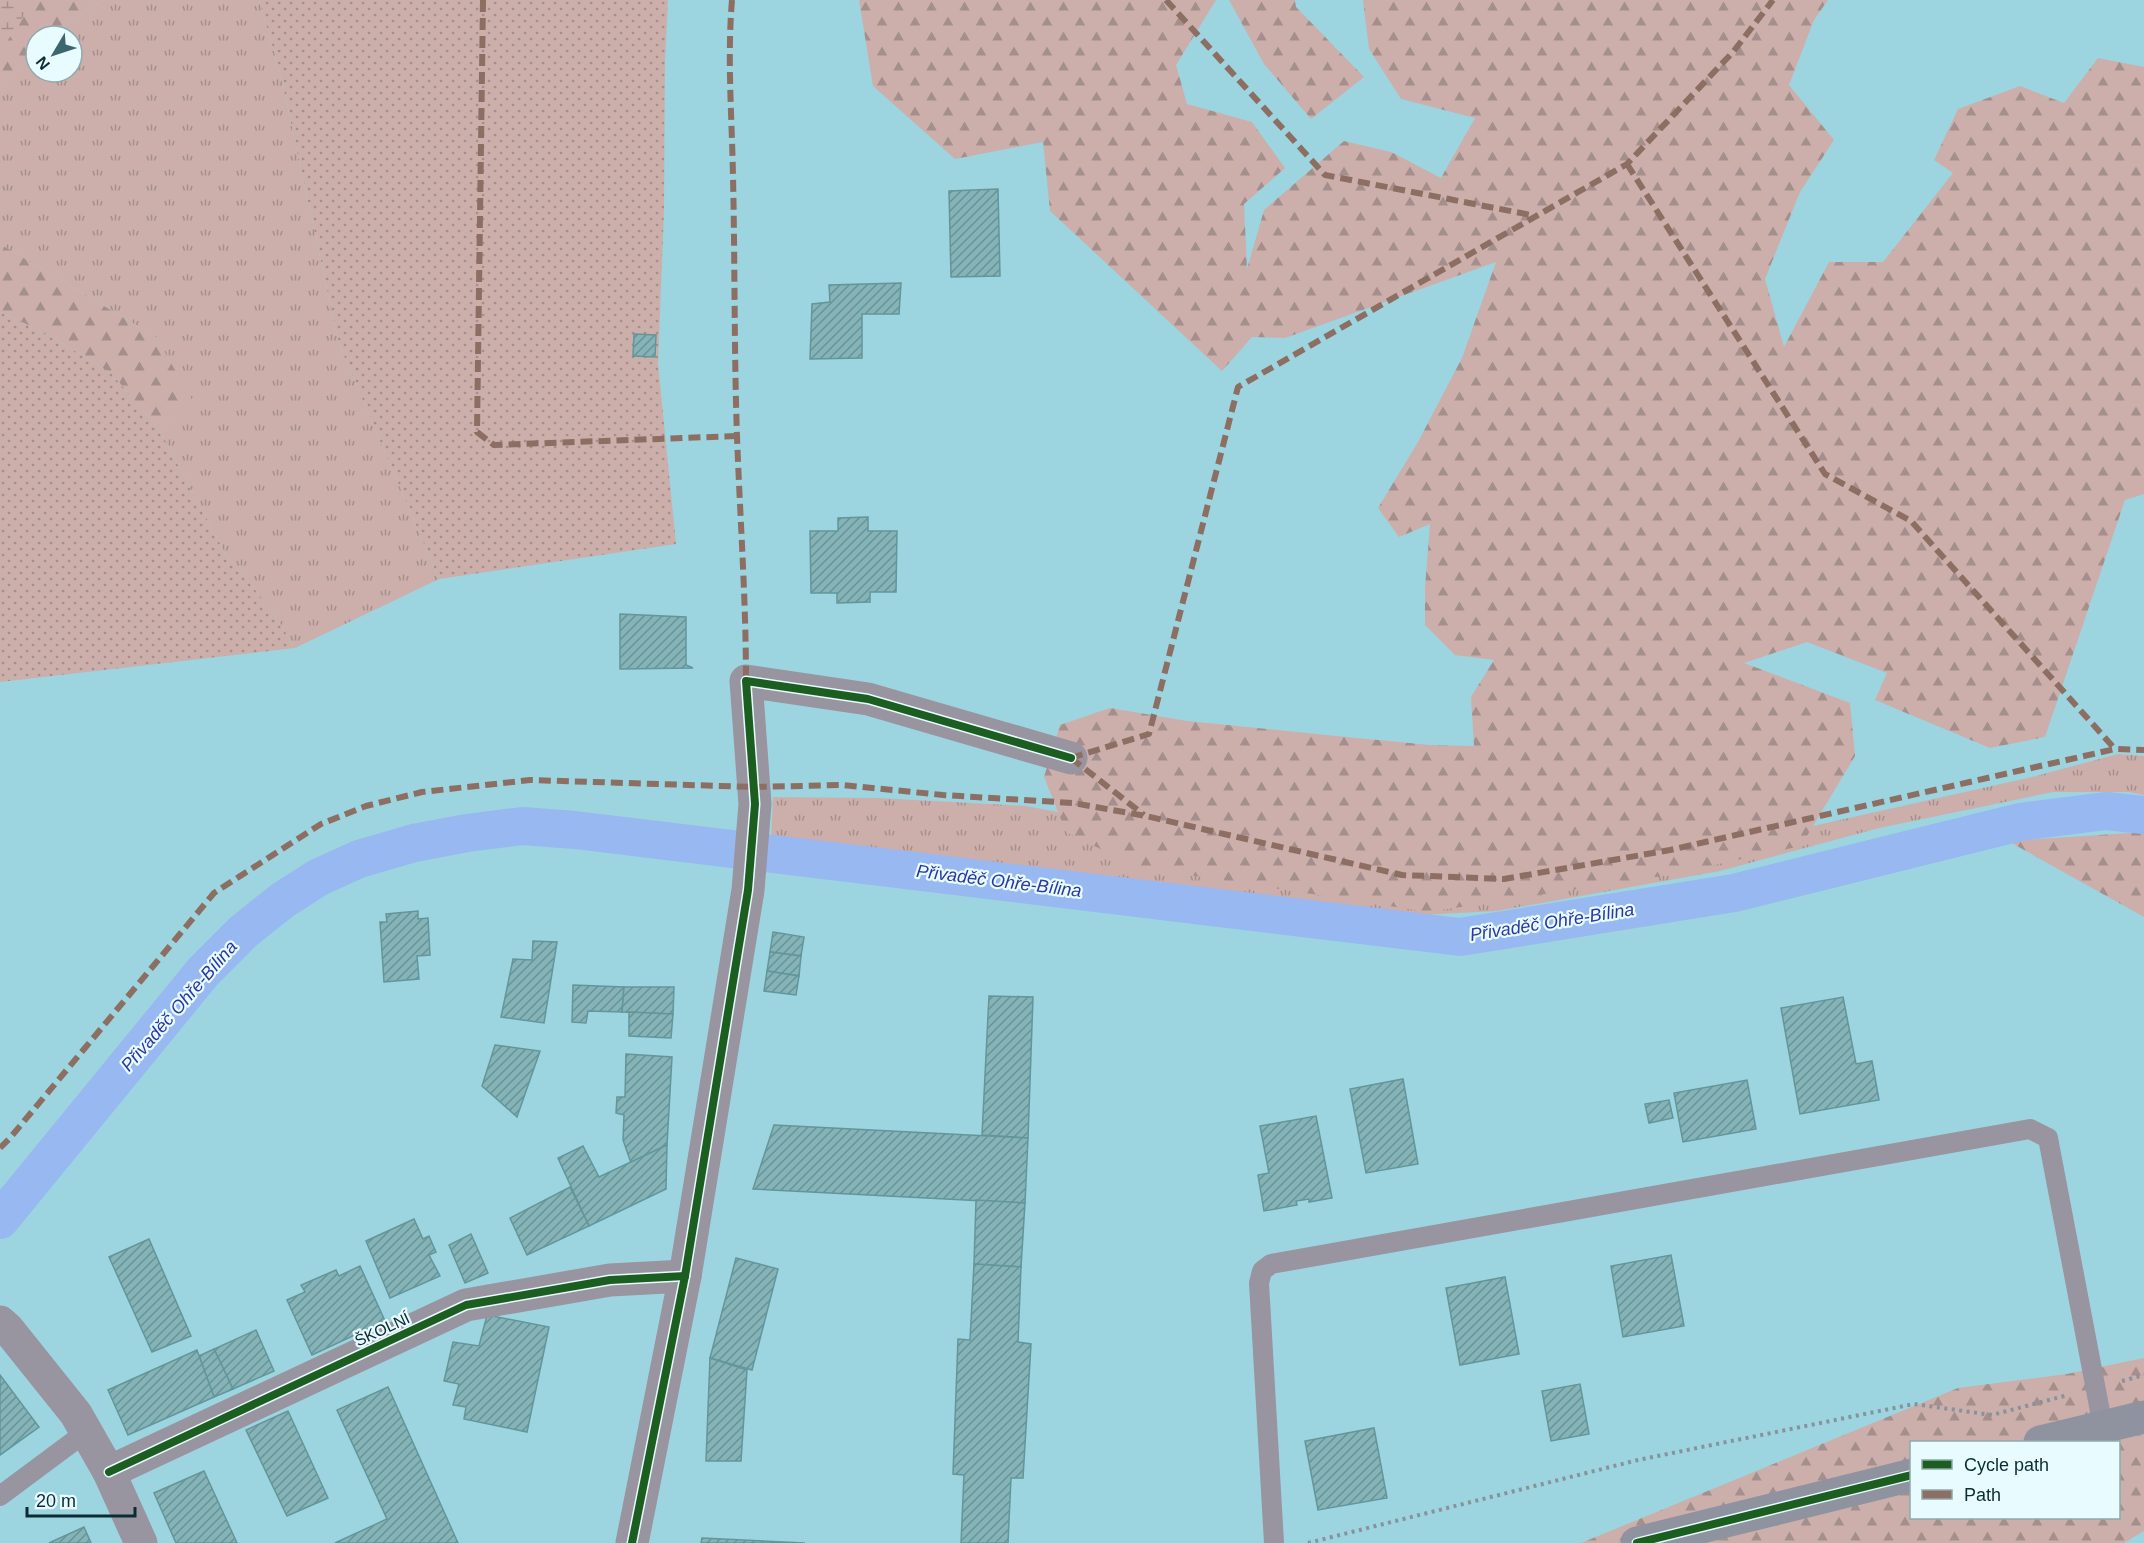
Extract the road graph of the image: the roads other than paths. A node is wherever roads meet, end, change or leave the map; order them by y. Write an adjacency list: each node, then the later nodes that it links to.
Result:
1 (1071, 758): 2 (street)
2 (685, 1276): 8 (street, ŠKOLNÍ); 12 (street)
3 (0, 1322): 6 (street)
4 (2144, 1417): 5 (street)
5 (2103, 1427): 7 (street); 13 (lane)
6 (86, 1432): 8 (street); 10 (lane)
7 (2048, 1441)
8 (109, 1472): 11 (street)
9 (1910, 1475): 14 (street)
10 (0, 1496)
11 (141, 1543)
12 (633, 1543)
13 (1274, 1543)
14 (1637, 1543)

